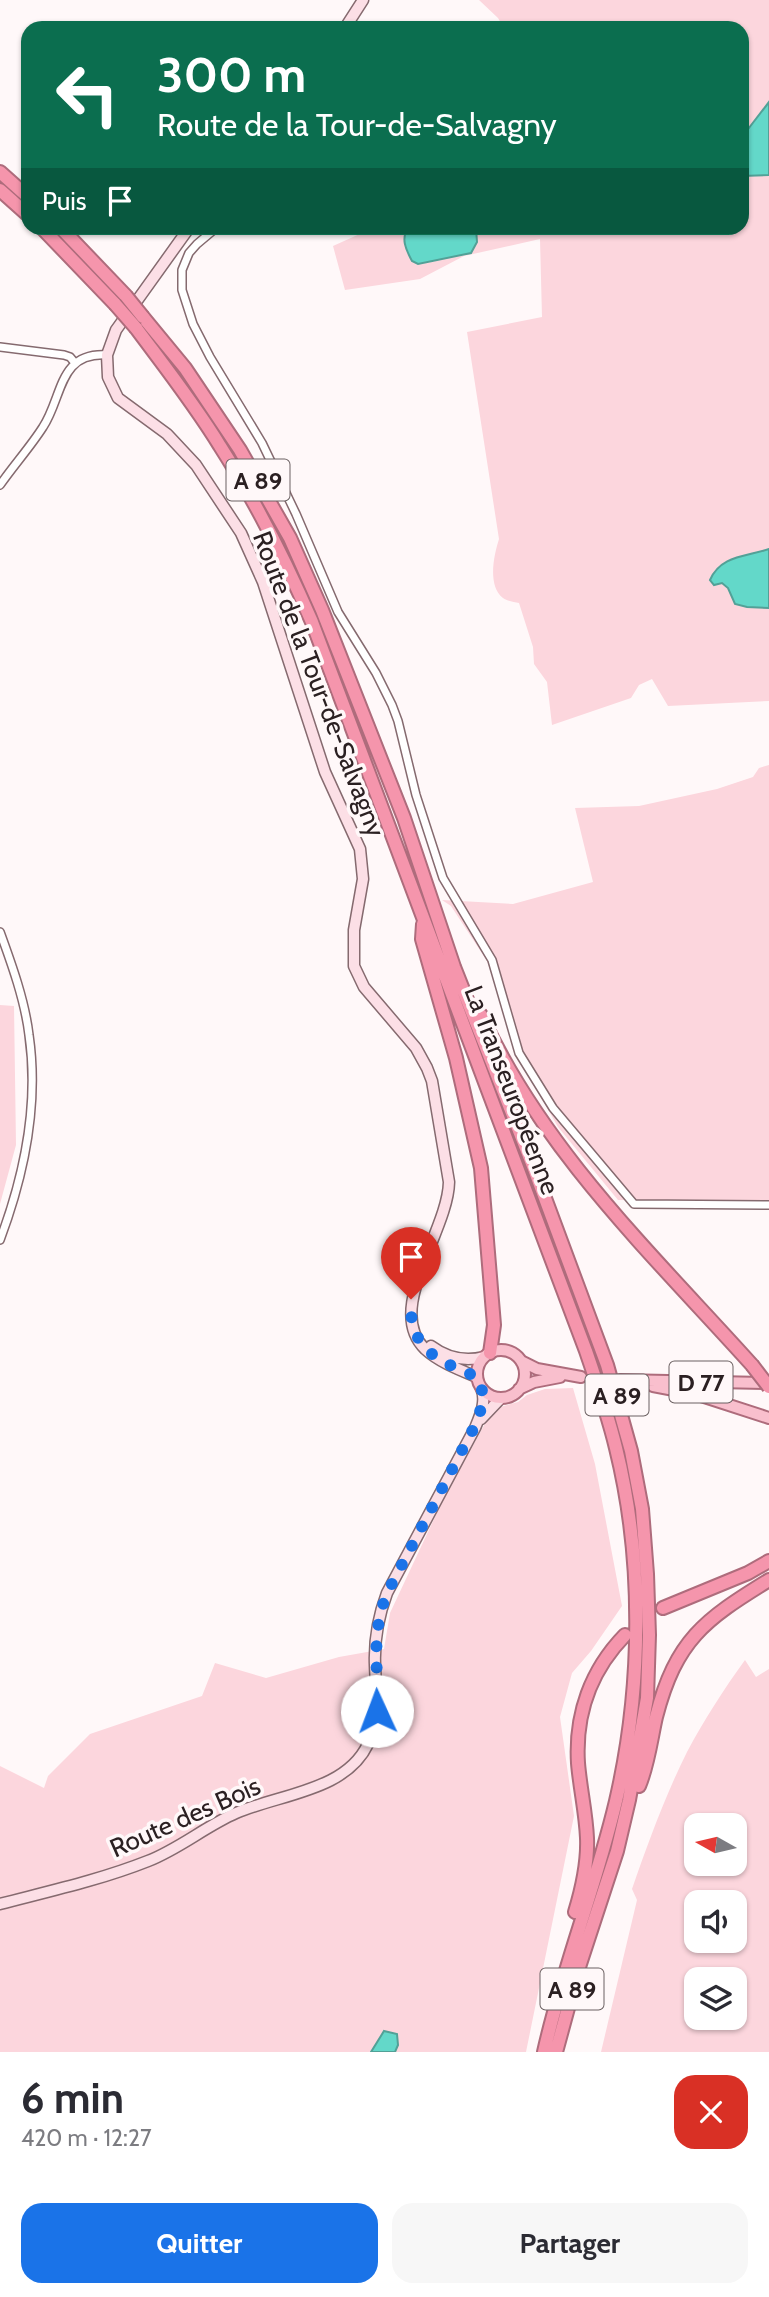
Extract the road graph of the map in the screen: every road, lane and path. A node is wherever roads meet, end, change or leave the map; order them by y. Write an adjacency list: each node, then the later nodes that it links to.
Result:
1 (363, 0): 2 (street)
2 (350, 21)
3 (0, 172): 5 (highway)
4 (0, 190): 6 (highway)
5 (21, 191)
6 (21, 209)
7 (50, 235): 11 (highway, La Transeuropéenne / A 89)
8 (67, 235): 11 (highway, La Transeuropéenne / A 89)
9 (184, 235): 14 (street)
10 (208, 235): 20 (street)
11 (120, 300): 12 (highway, La Transeuropéenne / A 89, bridge)
12 (139, 322): 17 (highway, La Transeuropéenne / A 89); 19 (highway, La Transeuropéenne / A 89)
13 (0, 347): 15 (street)
14 (107, 355): 15 (street); 22 (street, Route de la Tour-de-Salvagny)
15 (75, 363): 16 (street)
16 (0, 485)
17 (423, 917): 23 (highway); 39 (highway, La Transeuropéenne / A 89)
18 (0, 932): 21 (street)
19 (454, 967): 28 (highway, bridge); 37 (highway, La Transeuropéenne / A 89)
20 (769, 1205)
21 (0, 1240)
22 (413, 1324): 23 (street); 27 (street)
23 (487, 1355): 24 (main road); 27 (main road)
24 (520, 1361): 29 (main road); 29 (main road)
25 (620, 1380): 26 (main road, D 77)
26 (633, 1381): 28 (main road, D 77); 31 (main road)
27 (479, 1382): 30 (main road); 32 (street, Route des Bois)
28 (769, 1385)
29 (519, 1389): 30 (main road)
30 (501, 1398): 32 (street, Route des Bois)
31 (769, 1418)
32 (475, 1428): 38 (street, Route des Bois)
33 (769, 1561): 35 (highway)
34 (769, 1580): 37 (highway)
35 (663, 1608)
36 (625, 1635): 39 (highway)
37 (629, 1800): 41 (highway, La Transeuropéenne / A 89)
38 (0, 1904)
39 (568, 1961): 40 (highway, La Transeuropéenne / A 89)
40 (544, 2052)
41 (556, 2052)

